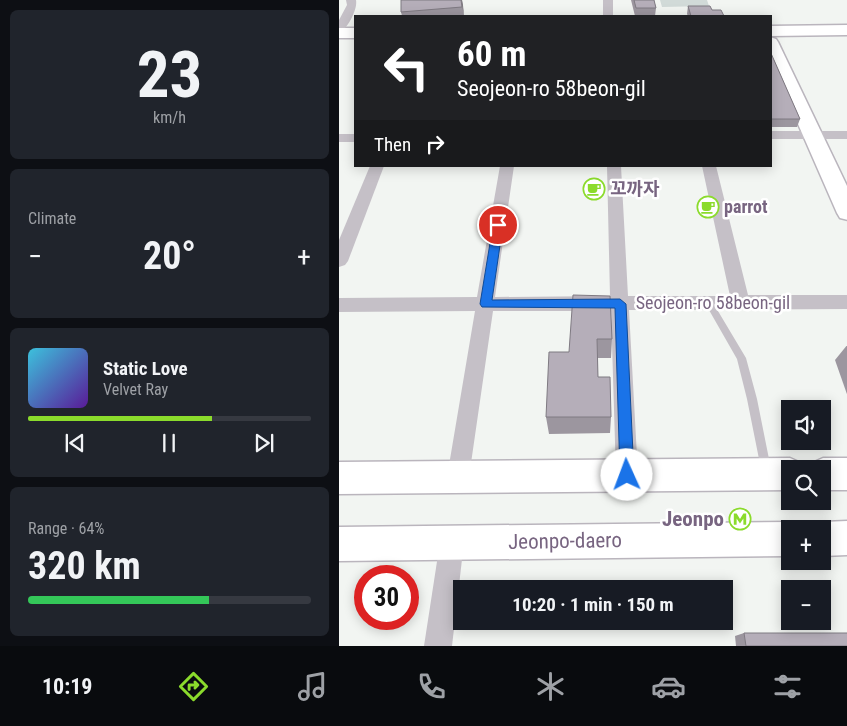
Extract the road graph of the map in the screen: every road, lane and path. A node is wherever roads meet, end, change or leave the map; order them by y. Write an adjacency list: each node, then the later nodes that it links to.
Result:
1 (351, 0): 6 (street)
2 (608, 0): 3 (street)
3 (608, 15)
4 (847, 30): 5 (main road)
5 (772, 31)
6 (339, 32): 7 (main road)
7 (354, 33)
8 (772, 46): 9 (main road)
9 (813, 135): 10 (street); 11 (street); 18 (main road)
10 (847, 135)
11 (772, 136)
12 (339, 138): 13 (street)
13 (354, 138)
14 (377, 167): 19 (street)
15 (507, 167): 23 (street)
16 (614, 167): 24 (street)
17 (709, 167): 22 (street)
18 (846, 206)
19 (339, 261)
20 (847, 302): 22 (street, Seojeon-ro 58beon-gil)
21 (709, 303): 22 (street, Seojeon-ro 58beon-gil); 24 (street, Seojeon-ro 58beon-gil); 26 (lane)
22 (741, 303)
23 (485, 304): 24 (street, Seojeon-ro 58beon-gil); 25 (street, Seojeon-ro 58beon-gil); 30 (street)
24 (620, 304): 29 (street)
25 (339, 305)
26 (779, 474): 29 (main road)
27 (831, 474): 28 (main road)
28 (847, 474)
29 (627, 475): 30 (main road)
30 (458, 477): 31 (main road)
31 (339, 478)
32 (847, 538): 34 (main road)
33 (781, 539): 35 (main road, Jeonpo-daero)
34 (831, 539)
35 (453, 542): 36 (main road, Jeonpo-daero); 37 (street)
36 (339, 544)
37 (438, 646)

